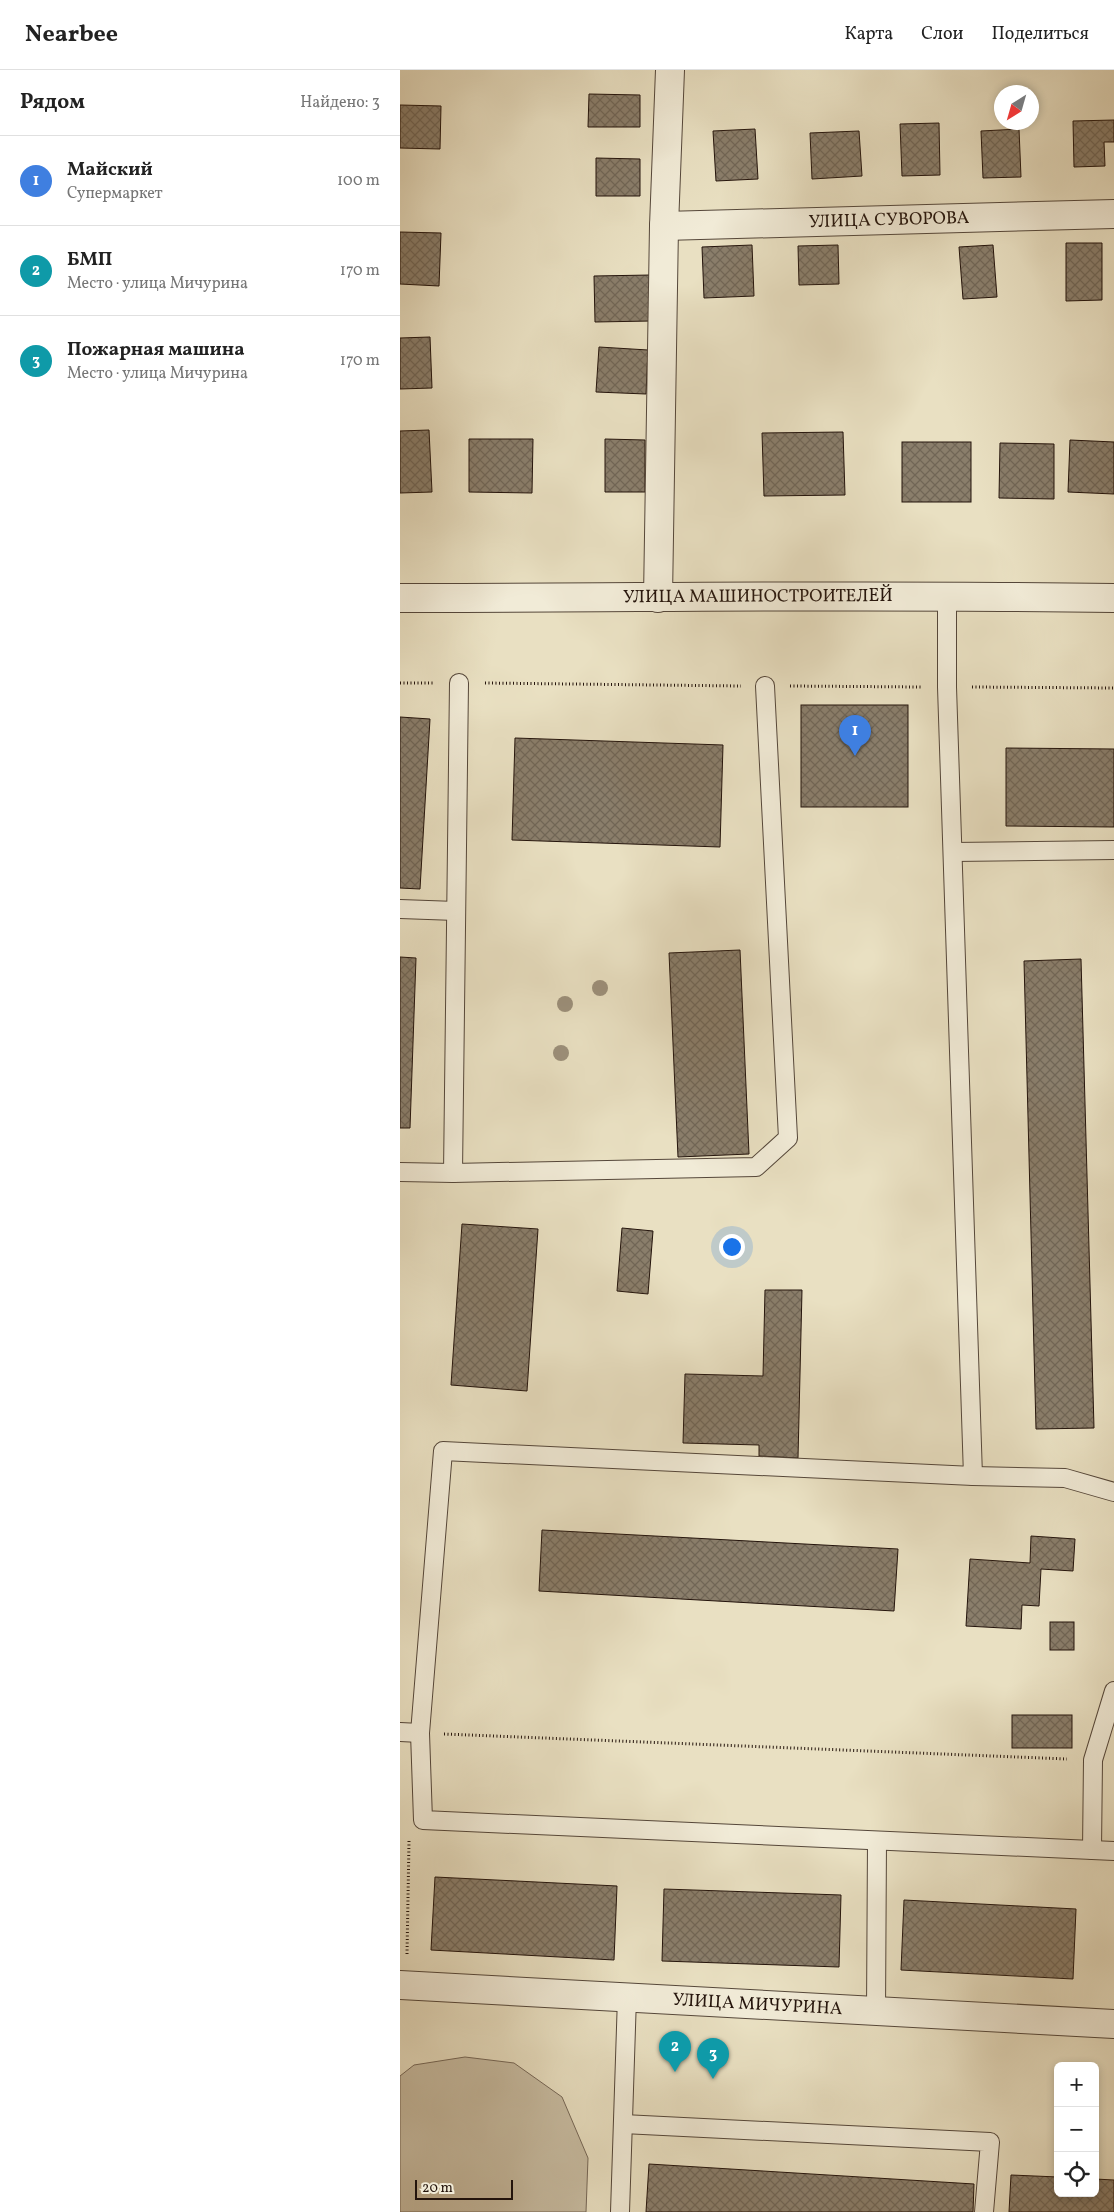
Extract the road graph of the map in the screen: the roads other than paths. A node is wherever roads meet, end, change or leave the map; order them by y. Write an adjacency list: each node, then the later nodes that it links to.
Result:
1 (670, 70): 3 (street)
2 (1114, 214): 3 (street, УЛИЦА СУВОРОВА)
3 (664, 226): 6 (street)
4 (947, 595): 6 (street, УЛИЦА МАШИНОСТРОИТЕЛЕЙ); 7 (street, УЛИЦА МАШИНОСТРОИТЕЛЕЙ); 11 (lane)
5 (400, 598): 6 (street, УЛИЦА МАШИНОСТРОИТЕЛЕЙ)
6 (658, 598)
7 (1114, 598)
8 (459, 683): 13 (lane)
9 (765, 686): 15 (lane)
10 (1114, 850): 11 (lane)
11 (953, 852): 16 (lane)
12 (400, 909): 13 (lane)
13 (456, 910): 15 (lane)
14 (400, 1172): 15 (lane)
15 (453, 1172)
16 (973, 1476): 17 (lane); 20 (lane)
17 (1114, 1492)
18 (1114, 1690): 22 (lane)
19 (400, 1732): 20 (lane)
20 (420, 1733): 21 (lane)
21 (877, 1841): 22 (lane); 26 (lane)
22 (1092, 1850): 23 (lane)
23 (1114, 1851)
24 (403, 1985): 25 (street, УЛИЦА МИЧУРИНА)
25 (627, 1997): 26 (street, УЛИЦА МИЧУРИНА); 28 (lane)
26 (876, 2011): 27 (street, УЛИЦА МИЧУРИНА)
27 (1114, 2024)
28 (623, 2124): 29 (lane); 30 (lane)
29 (620, 2212)
30 (984, 2212)

